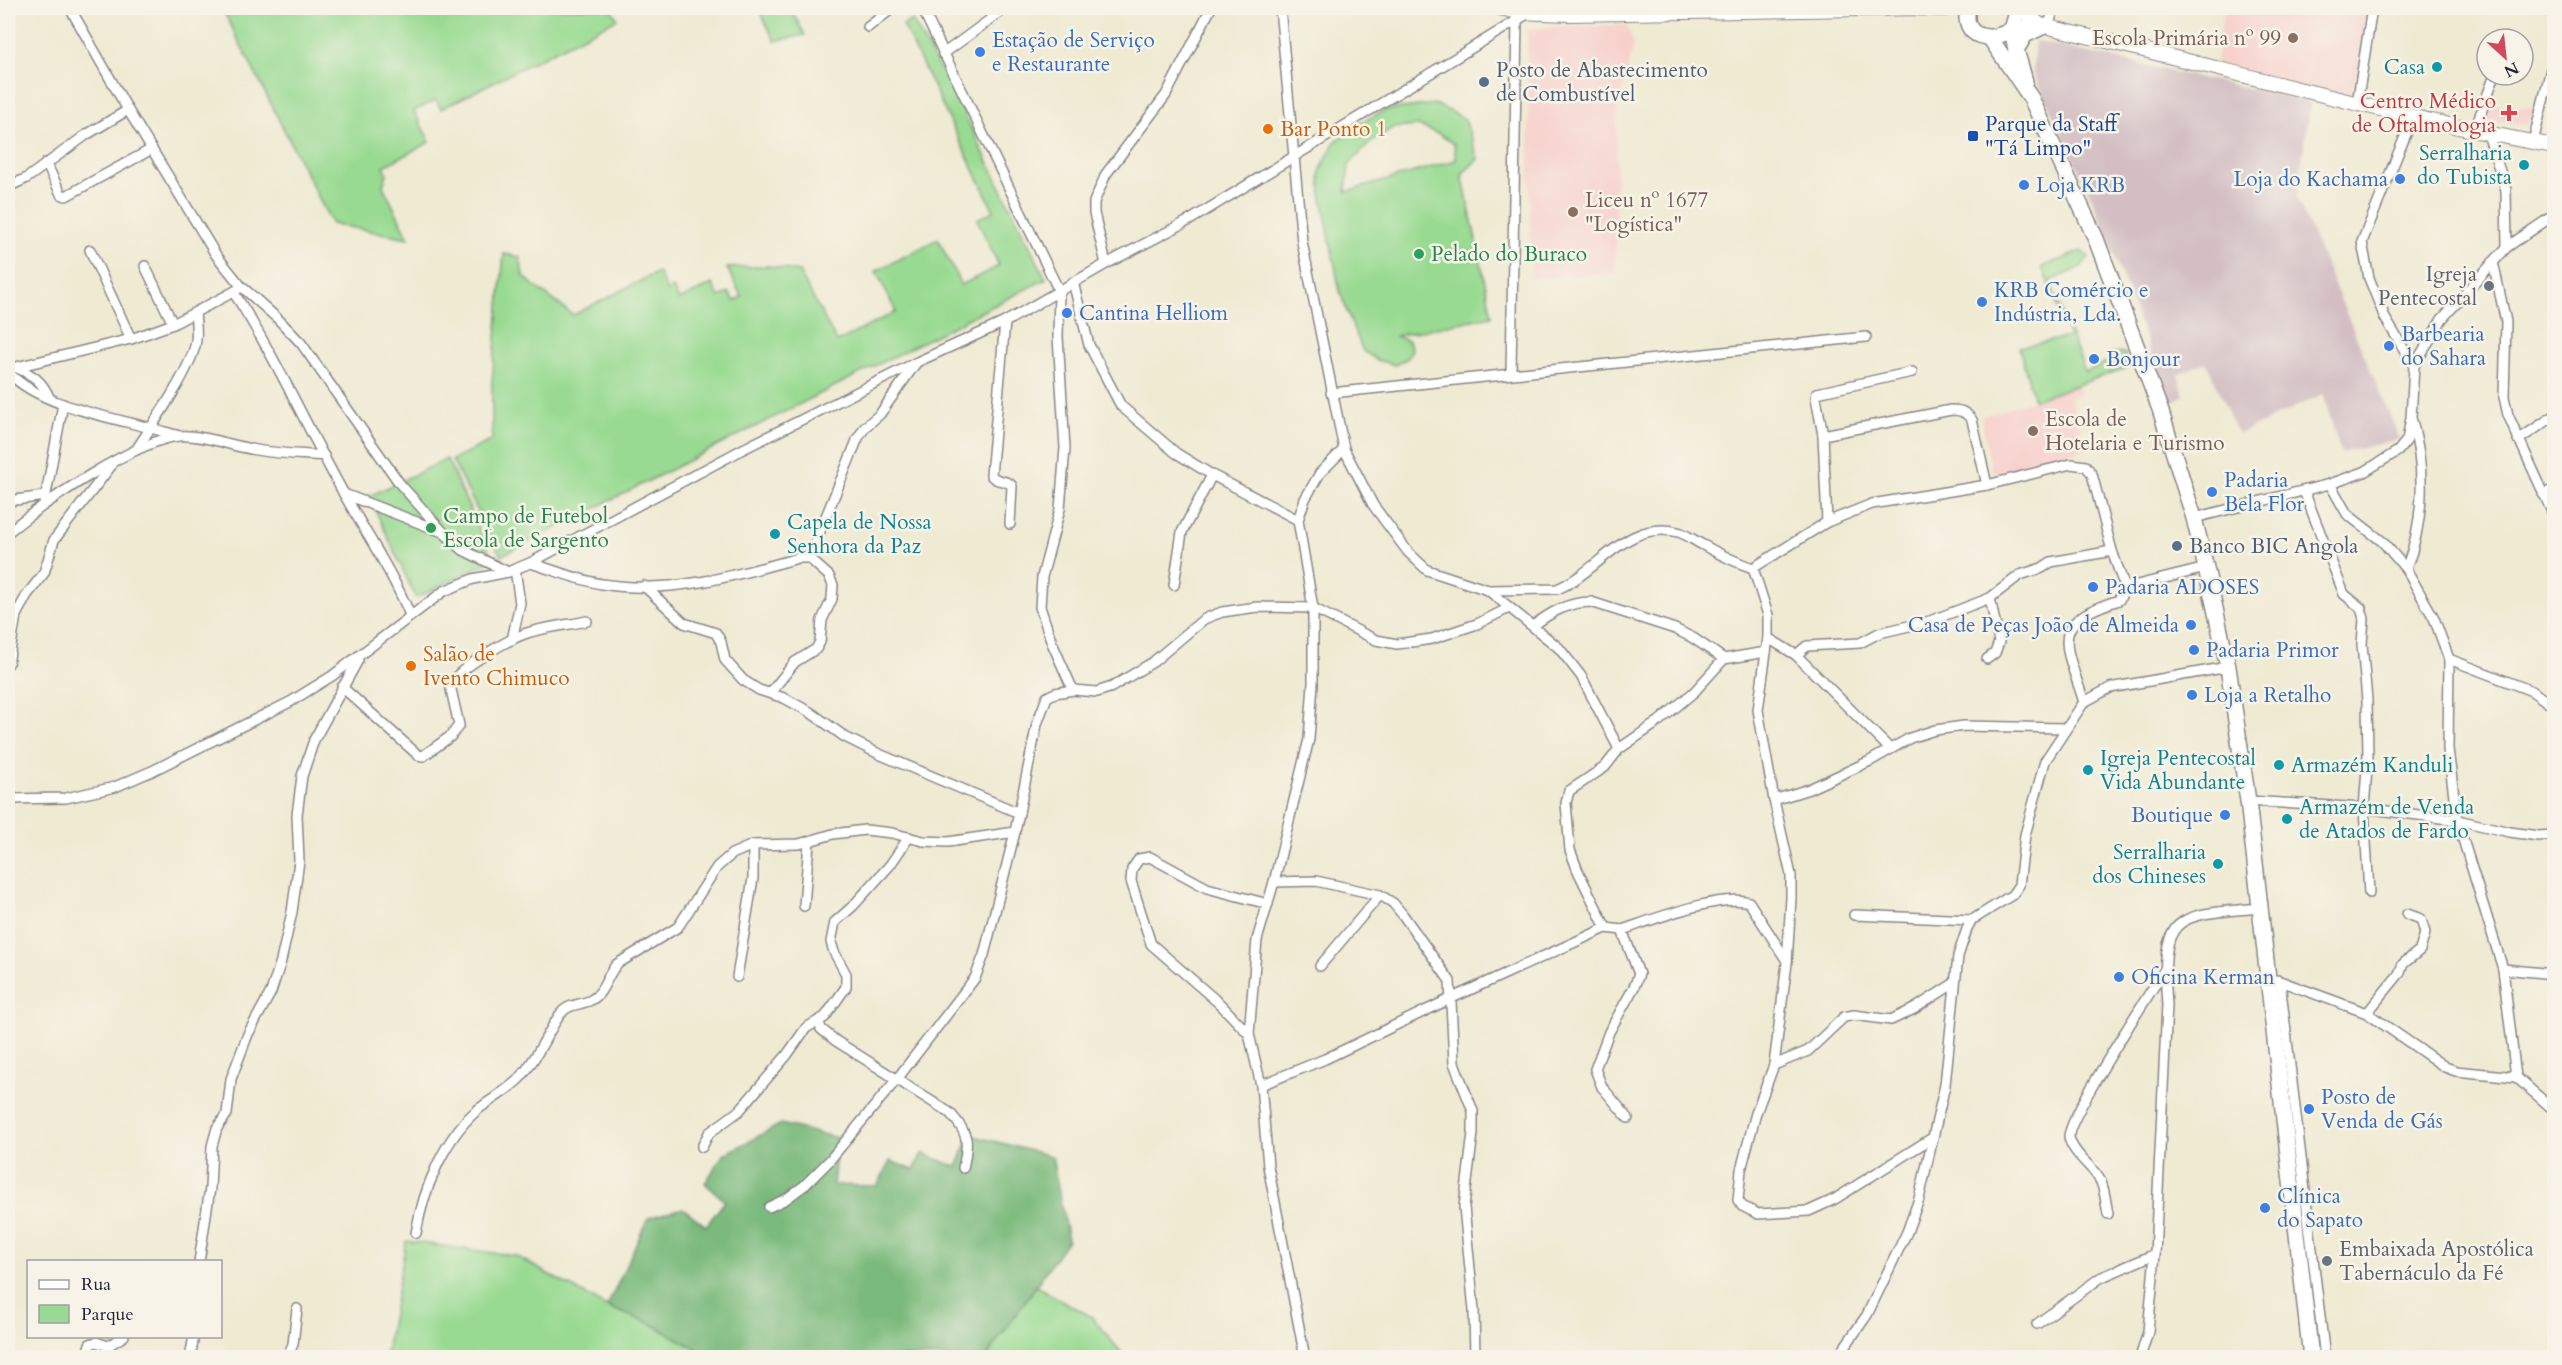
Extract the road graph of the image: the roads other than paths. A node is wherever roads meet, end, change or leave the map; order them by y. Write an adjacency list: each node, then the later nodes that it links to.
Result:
1 (70, 8): 28 (street)
2 (893, 8): 18 (street)
3 (922, 8): 23 (street)
4 (1006, 8): 23 (street)
5 (1211, 8): 42 (street)
6 (1280, 8): 35 (street)
7 (1500, 8): 15 (main road)
8 (1947, 8): 14 (main road); 19 (main road)
9 (1968, 8): 19 (main road)
10 (2017, 8): 17 (main road); 20 (main road)
11 (2054, 8): 17 (street)
12 (2372, 8): 27 (street)
13 (1570, 10): 14 (main road); 15 (main road)
14 (1731, 10)
15 (1530, 12): 16 (street)
16 (1517, 20): 35 (street); 56 (street)
17 (2044, 26): 20 (main road); 22 (main road); 27 (main road)
18 (868, 27)
19 (1970, 27): 21 (main road)
20 (2012, 29): 21 (main road); 22 (main road)
21 (1990, 38): 26 (main road)
22 (2016, 50): 26 (main road)
23 (944, 54): 46 (street)
24 (2551, 69): 32 (street)
25 (2490, 87): 30 (street)
26 (2031, 98): 80 (main road)
27 (2357, 105): 29 (main road)
28 (128, 111): 34 (street); 36 (street)
29 (2413, 117): 30 (main road); 53 (street)
30 (2474, 131): 31 (main road)
31 (2488, 134): 32 (main road); 39 (street)
32 (2533, 142): 33 (main road)
33 (2554, 146)
34 (152, 149): 36 (street); 45 (street)
35 (1293, 157): 42 (street); 57 (street)
36 (46, 163): 37 (street)
37 (8, 187)
38 (2554, 215): 39 (street)
39 (2507, 247): 41 (street)
40 (90, 250): 51 (street)
41 (2493, 262): 53 (street); 65 (street)
42 (1106, 264): 44 (street)
43 (145, 266): 49 (street)
44 (1073, 282): 46 (street); 70 (street)
45 (237, 289): 47 (street); 68 (street); 85 (street)
46 (1059, 291): 48 (street); 116 (street)
47 (195, 313): 49 (street); 62 (street)
48 (1005, 321): 52 (street); 83 (street)
49 (173, 324): 51 (street)
50 (1866, 337): 56 (street)
51 (131, 339): 54 (street)
52 (917, 362): 87 (street); 88 (street)
53 (2414, 366): 61 (street)
54 (11, 369): 58 (street); 58 (street)
55 (1912, 372): 63 (street)
56 (1511, 373): 57 (street)
57 (1331, 393): 66 (street)
58 (49, 397): 59 (street)
59 (63, 404): 62 (street); 78 (street)
60 (2554, 416): 65 (street)
61 (2411, 418): 72 (street); 91 (street)
62 (151, 427): 64 (street); 67 (street)
63 (1822, 435): 71 (street); 82 (street)
64 (179, 436): 67 (street); 68 (street)
65 (2518, 440): 76 (street)
66 (1344, 449): 81 (street); 97 (street)
67 (136, 450): 69 (street)
68 (324, 456): 75 (street)
69 (117, 460): 78 (street); 113 (street)
70 (1212, 475): 81 (street); 93 (street)
71 (1987, 484): 82 (street); 86 (street)
72 (2330, 484): 74 (street); 91 (street)
73 (2554, 490): 76 (street)
74 (2304, 491): 80 (street); 126 (street)
75 (344, 494): 85 (street); 102 (street)
76 (2543, 494): 79 (street)
77 (8, 501): 78 (street)
78 (45, 501): 84 (street)
79 (2554, 516)
80 (2194, 518): 90 (main road)
81 (1298, 520): 100 (street)
82 (1827, 522): 89 (street)
83 (1011, 524)
84 (8, 532)
85 (444, 533): 92 (street)
86 (2112, 551): 96 (street); 98 (street)
87 (808, 558): 95 (street); 117 (street)
88 (530, 563): 92 (street); 95 (street)
89 (1753, 568): 94 (street); 105 (street)
90 (2206, 568): 96 (street); 114 (main road)
91 (2406, 569): 112 (street)
92 (511, 570): 102 (street); 106 (street)
93 (1174, 585)
94 (1567, 585): 97 (street); 99 (street)
95 (644, 586): 117 (street)
96 (2125, 588): 118 (street)
97 (1488, 590): 101 (street)
98 (1990, 598): 109 (street); 111 (street)
99 (1577, 602): 104 (street); 110 (street)
100 (1313, 608): 101 (street); 116 (street); 134 (street)
101 (1509, 608): 104 (street)
102 (410, 615): 108 (street)
103 (587, 621): 106 (street)
104 (1533, 626): 122 (street)
105 (1768, 638): 107 (street); 109 (street)
106 (512, 640): 115 (street)
107 (1766, 652): 110 (street); 124 (street)
108 (361, 655): 115 (street); 123 (street)
109 (1796, 656): 121 (street)
110 (1724, 659): 122 (street)
111 (1988, 659)
112 (2449, 659): 119 (street); 128 (street)
113 (8, 664)
114 (2228, 667): 118 (street); 125 (main road)
115 (342, 687): 171 (street)
116 (1073, 690): 127 (street)
117 (771, 692): 127 (street)
118 (2084, 702): 120 (street)
119 (2554, 707)
120 (2066, 728): 121 (street); 142 (street)
121 (1889, 748): 124 (street)
122 (1619, 749): 143 (street)
123 (8, 799)
124 (1774, 800): 145 (street)
125 (2248, 801): 126 (street); 139 (main road)
126 (2364, 808): 128 (street); 135 (street)
127 (1018, 813): 129 (street)
128 (2457, 820): 130 (street); 148 (street)
129 (1016, 832): 131 (street); 159 (street)
130 (2554, 835)
131 (909, 837): 132 (street); 155 (street)
132 (809, 842): 133 (street); 138 (street)
133 (753, 845): 150 (street); 169 (street)
134 (1274, 882): 136 (street); 137 (street)
135 (2369, 893)
136 (1380, 895): 146 (street); 153 (street)
137 (1268, 904): 156 (street); 156 (street)
138 (804, 906)
139 (2260, 908): 147 (street); 151 (main road)
140 (2407, 914): 154 (street)
141 (1854, 915): 142 (street)
142 (1972, 921): 152 (street)
143 (1606, 928): 144 (street); 153 (street)
144 (1622, 930): 145 (street); 162 (street)
145 (1787, 963): 157 (street)
146 (1320, 966)
147 (2164, 969): 168 (street); 170 (street)
148 (2503, 969): 149 (street); 158 (street)
149 (2554, 974)
150 (736, 976)
151 (2274, 979): 154 (street); 163 (main road)
152 (1953, 984): 157 (street); 164 (street)
153 (1452, 998): 160 (street); 180 (street)
154 (2367, 1013): 158 (street)
155 (819, 1021): 159 (street); 165 (street)
156 (1249, 1034): 160 (street)
157 (1774, 1065): 164 (street)
158 (2516, 1077): 161 (street)
159 (897, 1079): 166 (street); 167 (street)
160 (1261, 1085): 179 (street)
161 (2554, 1110)
162 (1628, 1119)
163 (2291, 1122): 183 (main road); 184 (street)
164 (1932, 1138): 181 (street)
165 (702, 1147)
166 (963, 1168)
167 (769, 1207)
168 (2108, 1214)
169 (416, 1233)
170 (2156, 1254): 173 (street); 182 (street)
171 (199, 1260)
172 (297, 1309): 178 (street)
173 (2037, 1324)
174 (121, 1338): 176 (street)
175 (194, 1338): 177 (street)
176 (86, 1358)
177 (190, 1358)
178 (287, 1358)
179 (1305, 1358)
180 (1475, 1358)
181 (1837, 1358)
182 (2140, 1358)
183 (2311, 1358)
184 (2325, 1358)

